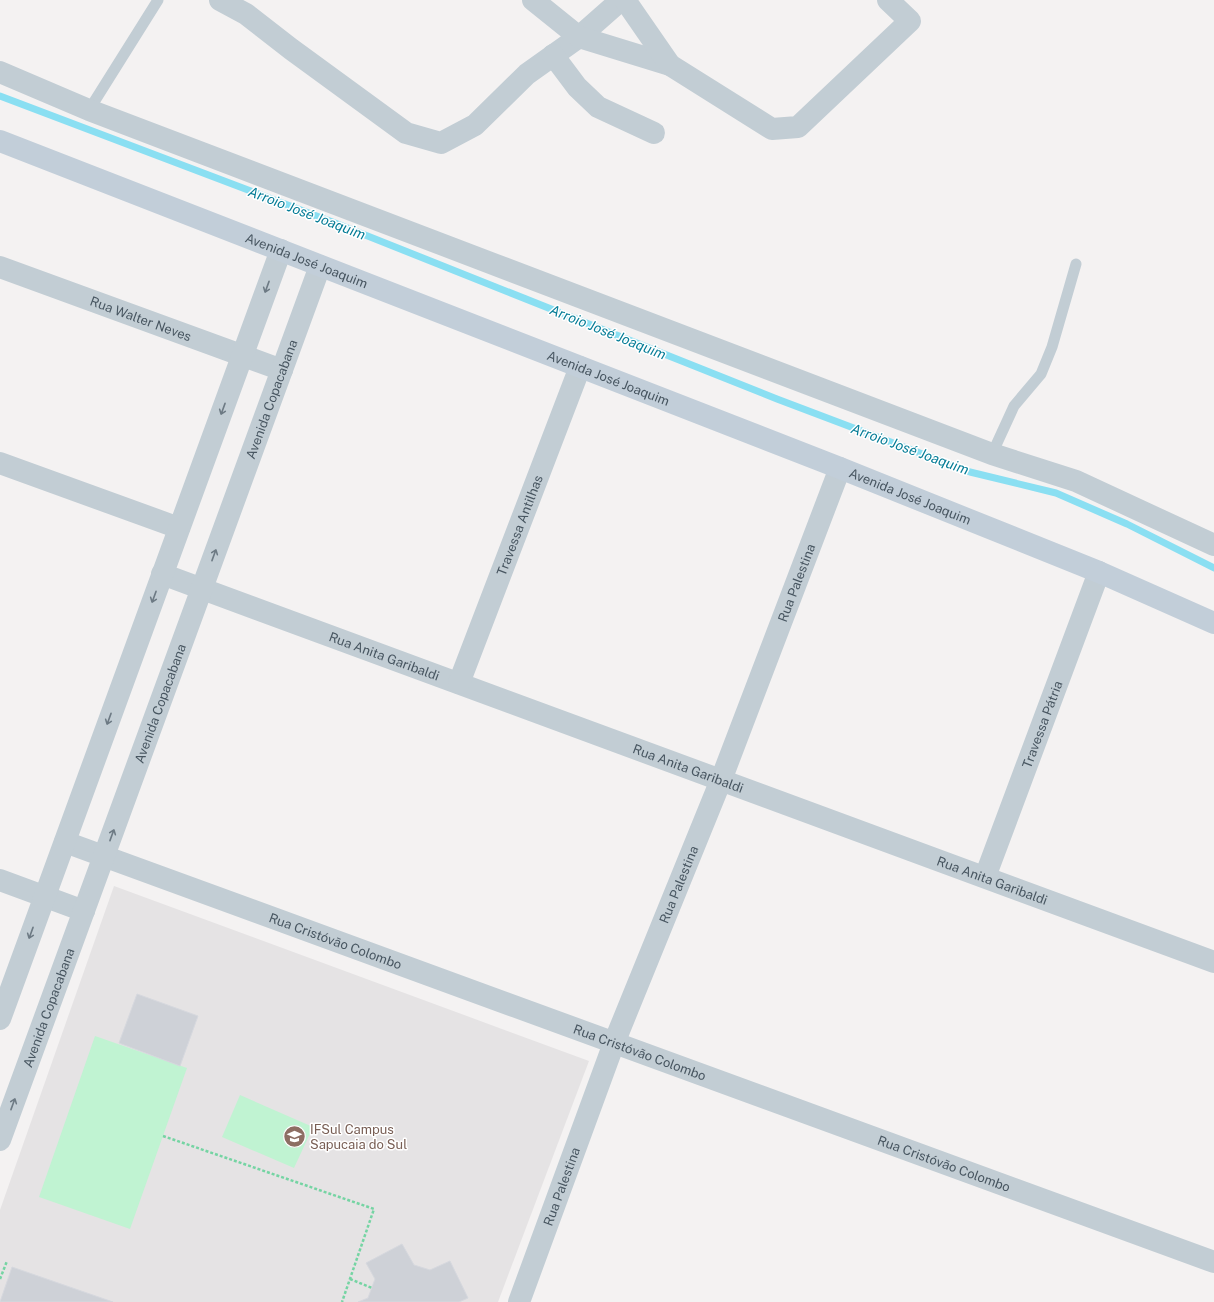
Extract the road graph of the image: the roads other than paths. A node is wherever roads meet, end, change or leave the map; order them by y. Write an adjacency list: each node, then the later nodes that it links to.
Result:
1 (158, 0): 11 (lane)
2 (220, 0): 8 (street)
3 (533, 0): 7 (street)
4 (620, 0): 7 (street)
5 (625, 0): 9 (street)
6 (888, 0): 9 (street)
7 (579, 37): 8 (street); 9 (street)
8 (553, 56): 12 (street)
9 (670, 65)
10 (0, 72): 11 (street)
11 (90, 110): 21 (street)
12 (654, 133)
13 (0, 141): 14 (main road, Avenida José Joaquim)
14 (280, 250): 16 (main road, Avenida José Joaquim); 18 (street, one-way to 18)
15 (1076, 264): 21 (lane)
16 (320, 266): 19 (main road, Avenida José Joaquim); 20 (street, Avenida Copacabana)
17 (0, 267): 18 (street, Rua Walter Neves)
18 (242, 355): 20 (street, Rua Walter Neves); 24 (street, one-way to 24)
19 (580, 367): 23 (main road, Avenida José Joaquim); 30 (street, Travessa Antilhas)
20 (282, 370): 28 (street, Avenida Copacabana, one-way to 20)
21 (992, 454): 25 (street)
22 (0, 464): 24 (street)
23 (840, 468): 26 (main road, Avenida José Joaquim); 31 (street, Rua Palestina)
24 (179, 528): 27 (street)
25 (1214, 545)
26 (1099, 572): 29 (main road, Avenida José Joaquim); 34 (street, Travessa Pátria)
27 (162, 574): 28 (street, Rua Anita Garibaldi); 32 (street, one-way to 32)
28 (202, 588): 30 (street, Rua Anita Garibaldi); 33 (street, Avenida Copacabana, one-way to 28)
29 (1214, 623)
30 (459, 683): 31 (street, Rua Anita Garibaldi)
31 (721, 780): 34 (street, Rua Anita Garibaldi); 40 (street, Rua Palestina)
32 (65, 842): 33 (street, Rua Cristóvão Colombo); 36 (street)
33 (104, 856): 37 (street, Avenida Copacabana); 40 (street, Rua Cristóvão Colombo)
34 (985, 877): 38 (street, Rua Anita Garibaldi)
35 (0, 880): 36 (street)
36 (45, 897): 37 (street); 39 (street, one-way to 39)
37 (84, 911): 41 (street, Avenida Copacabana, one-way to 37)
38 (1214, 962)
39 (0, 1019)
40 (614, 1042): 42 (street, Rua Cristóvão Colombo); 43 (street, Rua Palestina)
41 (0, 1140)
42 (1214, 1262)
43 (519, 1302)

